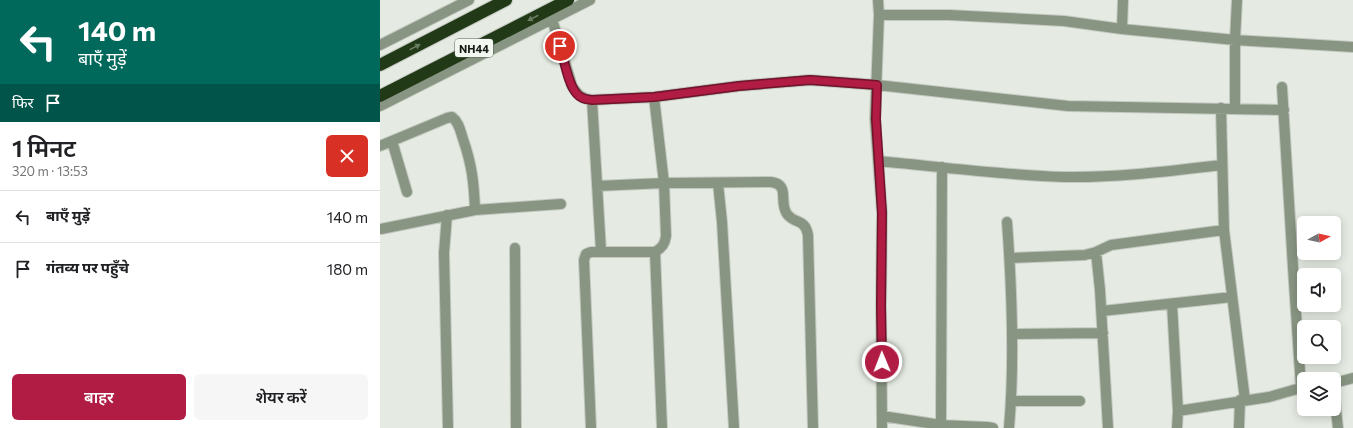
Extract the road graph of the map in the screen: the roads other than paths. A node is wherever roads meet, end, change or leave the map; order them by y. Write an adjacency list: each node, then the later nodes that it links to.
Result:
1 (469, 0): 12 (street)
2 (506, 0): 14 (highway, NH44, one-way to 2)
3 (568, 0): 8 (highway, NH44)
4 (590, 0): 8 (street)
5 (878, 0): 9 (street)
6 (1123, 0): 10 (street)
7 (1236, 0): 11 (street)
8 (550, 14): 17 (highway, NH44, one-way to 17); 19 (street); 20 (street)
9 (879, 15): 10 (street); 15 (street)
10 (1122, 29): 11 (street)
11 (1235, 40): 13 (street); 22 (street)
12 (380, 45)
13 (1353, 47)
14 (380, 65)
15 (877, 85): 18 (street); 21 (street); 26 (street)
16 (1282, 87): 23 (street)
17 (380, 96)
18 (654, 97): 19 (street); 29 (street)
19 (592, 100): 31 (street)
20 (380, 106)
21 (1221, 108): 22 (street); 27 (street)
22 (1235, 109): 23 (street)
23 (1284, 110): 49 (street)
24 (392, 140): 25 (street); 32 (street); 34 (street)
25 (380, 146)
26 (879, 161): 28 (street); 57 (street)
27 (1222, 165): 28 (street); 38 (street)
28 (942, 167): 59 (street)
29 (664, 183): 30 (street); 31 (street); 41 (street)
30 (718, 183): 64 (street); 65 (street)
31 (597, 186): 40 (street)
32 (407, 192)
33 (561, 204): 34 (street)
34 (475, 210): 35 (street)
35 (446, 215): 37 (street); 60 (street)
36 (1007, 222): 43 (street)
37 (381, 229)
38 (1224, 230): 42 (street); 44 (street)
39 (515, 248): 61 (street)
40 (601, 251): 41 (street); 62 (street)
41 (655, 252): 63 (street)
42 (1096, 252): 43 (street); 46 (street)
43 (1010, 258): 48 (street)
44 (1232, 297): 45 (street); 54 (street)
45 (1172, 304): 46 (street); 56 (street)
46 (1102, 311): 47 (street)
47 (1103, 333): 48 (street); 69 (street)
48 (1012, 334): 55 (street)
49 (1301, 372)
50 (1353, 378): 51 (street)
51 (1341, 381)
52 (1297, 389): 54 (street)
53 (1080, 400): 55 (street)
54 (1242, 400): 56 (street); 71 (street)
55 (1012, 401): 68 (street)
56 (1178, 411): 70 (street)
57 (882, 416): 59 (street); 66 (street)
58 (1337, 416): 72 (street)
59 (941, 425): 67 (street)
60 (448, 428)
61 (516, 428)
62 (591, 428)
63 (662, 428)
64 (734, 428)
65 (813, 428)
66 (882, 428)
67 (993, 428)
68 (1009, 428)
69 (1108, 428)
70 (1177, 428)
71 (1239, 428)
72 (1338, 428)

